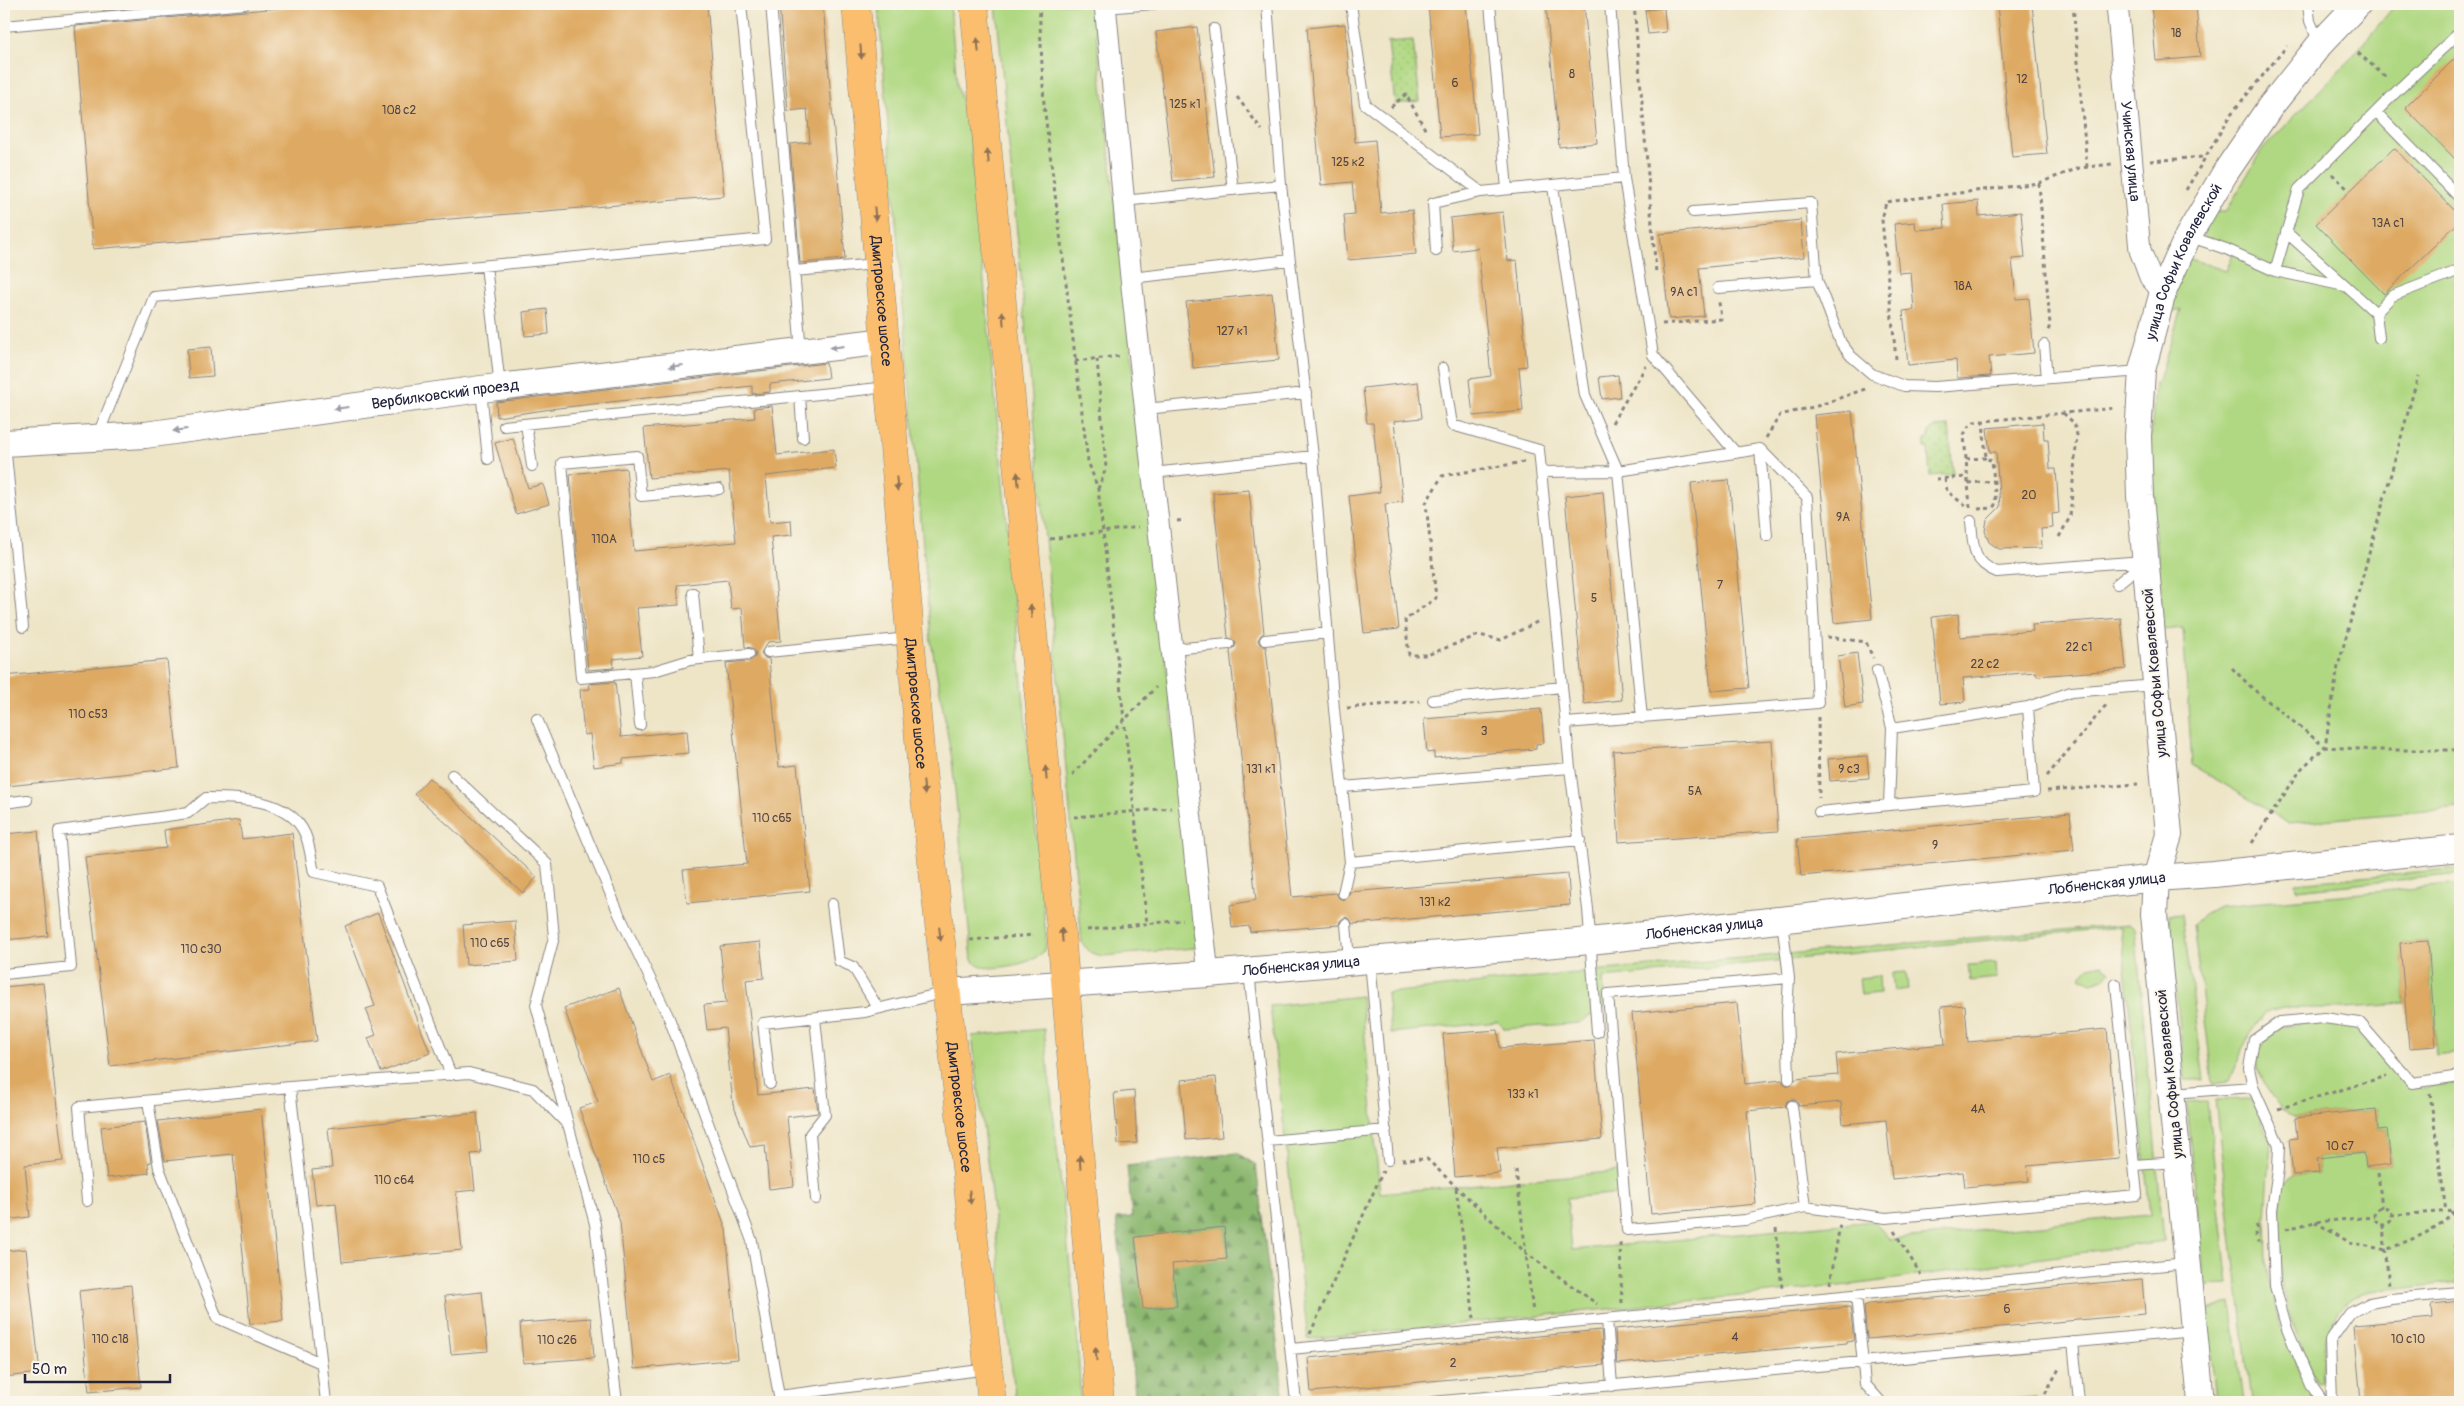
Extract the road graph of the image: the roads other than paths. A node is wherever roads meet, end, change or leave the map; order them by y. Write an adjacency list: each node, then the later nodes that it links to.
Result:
1 (245, 4): 15 (lane)
2 (741, 4): 34 (lane)
3 (771, 4): 36 (lane)
4 (856, 4): 33 (main road, Дмитровское шоссе, one-way to 33)
5 (974, 4): 116 (main road, one-way to 5)
6 (1153, 4): 14 (lane)
7 (1267, 4): 21 (lane)
8 (1351, 4): 25 (lane)
9 (1490, 4): 23 (lane)
10 (1610, 4): 20 (lane)
11 (2117, 4): 42 (street, Учинская улица)
12 (2308, 4): 18 (lane)
13 (2358, 4): 18 (street, улица Софьи Ковалевской)
14 (1105, 6): 27 (street)
15 (4, 26)
16 (1214, 29): 24 (lane)
17 (2460, 32): 19 (lane)
18 (2320, 44): 30 (street, улица Софьи Ковалевской)
19 (2376, 112): 26 (lane); 29 (lane)
20 (1624, 178): 22 (lane); 62 (lane)
21 (1281, 185): 24 (lane); 32 (lane)
22 (1553, 187): 23 (lane); 66 (lane)
23 (1507, 189): 25 (lane)
24 (1233, 190): 27 (lane)
25 (1481, 192): 31 (lane)
26 (2460, 198)
27 (1123, 201): 38 (street)
28 (1693, 212): 39 (lane)
29 (2286, 232): 37 (lane); 40 (lane)
30 (2188, 236): 37 (lane); 42 (street, улица Софьи Ковалевской)
31 (1436, 251)
32 (1290, 260): 38 (lane); 53 (lane)
33 (879, 264): 36 (lane); 45 (main road, Дмитровское шоссе)
34 (486, 266): 52 (lane); 58 (lane)
35 (2460, 270): 43 (lane)
36 (794, 271): 47 (lane)
37 (2275, 271): 40 (lane)
38 (1131, 278): 55 (street)
39 (1817, 280): 41 (lane); 50 (lane)
40 (2346, 286): 43 (lane)
41 (1718, 288)
42 (2163, 292): 49 (street, улица Софьи Ковалевской)
43 (2376, 313): 44 (lane)
44 (2379, 338)
45 (886, 341): 47 (street, Вербилковский проезд, one-way to 47); 51 (main road, Дмитровское шоссе)
46 (2044, 345): 50 (lane)
47 (801, 351): 52 (street, Вербилковский проезд, one-way to 52)
48 (1442, 368): 67 (lane)
49 (2142, 370): 50 (lane); 72 (street, улица Софьи Ковалевской)
50 (2047, 378)
51 (889, 386): 54 (lane); 77 (main road, Дмитровское шоссе, one-way to 77)
52 (491, 388): 58 (street, Вербилковский проезд, one-way to 58); 64 (lane)
53 (1306, 392): 55 (lane); 63 (lane)
54 (800, 396): 56 (lane); 59 (lane)
55 (1145, 408): 68 (street)
56 (526, 424): 57 (lane); 65 (lane)
57 (504, 426)
58 (97, 438): 60 (street, Вербилковский проезд)
59 (804, 438)
60 (4, 439): 75 (lane)
61 (1760, 449): 62 (lane); 71 (lane); 90 (lane)
62 (1736, 453): 66 (lane)
63 (1314, 456): 68 (lane); 76 (lane)
64 (488, 458)
65 (532, 466)
66 (1618, 471): 67 (lane); 90 (lane)
67 (1541, 472): 87 (lane)
68 (1152, 473): 82 (street)
69 (719, 489): 85 (lane)
70 (1971, 521): 72 (lane)
71 (1767, 536)
72 (2145, 561): 73 (lane); 86 (street, улица Софьи Ковалевской)
73 (2117, 584)
74 (693, 593): 83 (lane)
75 (23, 627)
76 (1328, 632): 78 (lane); 97 (lane)
77 (910, 638): 80 (lane); 118 (main road, Дмитровское шоссе, one-way to 118)
78 (1265, 640)
79 (1229, 644): 82 (lane)
80 (768, 652)
81 (749, 654): 83 (lane)
82 (1174, 658): 114 (street)
83 (699, 659): 85 (lane)
84 (1877, 670): 94 (lane)
85 (635, 673): 93 (lane)
86 (2156, 685): 89 (lane); 105 (street, улица Софьи Ковалевской)
87 (1562, 687): 88 (lane); 92 (lane)
88 (1433, 700)
89 (2028, 707): 94 (lane); 100 (lane)
90 (1642, 718): 92 (lane)
91 (537, 719): 151 (lane)
92 (1566, 723): 95 (lane)
93 (640, 726)
94 (1892, 728): 100 (lane)
95 (1570, 768): 97 (lane); 102 (lane)
96 (452, 775): 131 (lane)
97 (1343, 787): 104 (lane)
98 (27, 800): 99 (lane)
99 (4, 803)
100 (1889, 805): 101 (lane)
101 (1819, 812)
102 (1580, 840): 104 (lane); 110 (lane)
103 (2460, 848): 105 (street, Лобненская улица)
104 (1350, 862): 106 (lane)
105 (2156, 878): 108 (street, Лобненская улица); 128 (street, улица Софьи Ковалевской)
106 (1343, 893)
107 (832, 904): 119 (lane)
108 (1782, 920): 110 (street, Лобненская улица); 115 (lane)
109 (1346, 924): 111 (lane)
110 (1590, 941): 111 (street, Лобненская улица); 121 (lane)
111 (1360, 961): 112 (street, Лобненская улица); 132 (lane)
112 (1249, 971): 114 (street, Лобненская улица); 133 (lane)
113 (4, 974): 122 (lane)
114 (1208, 974): 116 (street, Лобненская улица)
115 (1789, 978): 124 (lane); 139 (lane)
116 (1066, 984): 118 (street, Лобненская улица); 155 (main road, one-way to 116)
117 (2116, 984): 136 (lane)
118 (947, 992): 119 (lane); 149 (main road, Дмитровское шоссе, one-way to 149)
119 (878, 1008): 120 (lane)
120 (815, 1018): 125 (lane); 137 (lane)
121 (1597, 1032)
122 (451, 1075): 126 (lane); 131 (lane)
123 (2460, 1076): 127 (lane)
124 (1790, 1080)
125 (770, 1084)
126 (290, 1087): 129 (lane); 147 (lane)
127 (2253, 1087): 128 (lane); 161 (lane)
128 (2172, 1093): 135 (street, улица Софьи Ковалевской)
129 (148, 1101): 138 (lane); 147 (lane)
130 (1792, 1106): 139 (lane)
131 (567, 1124): 153 (lane)
132 (1386, 1130): 133 (lane); 134 (lane)
133 (1268, 1141): 146 (lane)
134 (1388, 1160)
135 (2178, 1162): 136 (lane); 140 (street, улица Софьи Ковалевской)
136 (2134, 1165): 139 (lane)
137 (816, 1199)
138 (87, 1201)
139 (1805, 1207)
140 (2188, 1263): 142 (lane); 144 (street, улица Софьи Ковалевской)
141 (2458, 1293): 162 (lane)
142 (1856, 1294): 143 (lane); 148 (lane)
143 (1615, 1318): 146 (lane); 150 (lane)
144 (2194, 1331): 145 (lane); 160 (street, улица Софьи Ковалевской)
145 (2073, 1342): 148 (lane); 159 (lane)
146 (1291, 1349): 156 (lane)
147 (321, 1362): 152 (lane)
148 (1861, 1362): 150 (lane); 158 (lane)
149 (989, 1369): 151 (lane); 154 (main road, Дмитровское шоссе)
150 (1612, 1386): 157 (lane)
151 (779, 1399)
152 (326, 1402)
153 (617, 1402)
154 (992, 1402)
155 (1100, 1402)
156 (1296, 1402)
157 (1432, 1402)
158 (1881, 1402)
159 (2079, 1402)
160 (2201, 1402)
161 (2323, 1402)
162 (2332, 1402)

